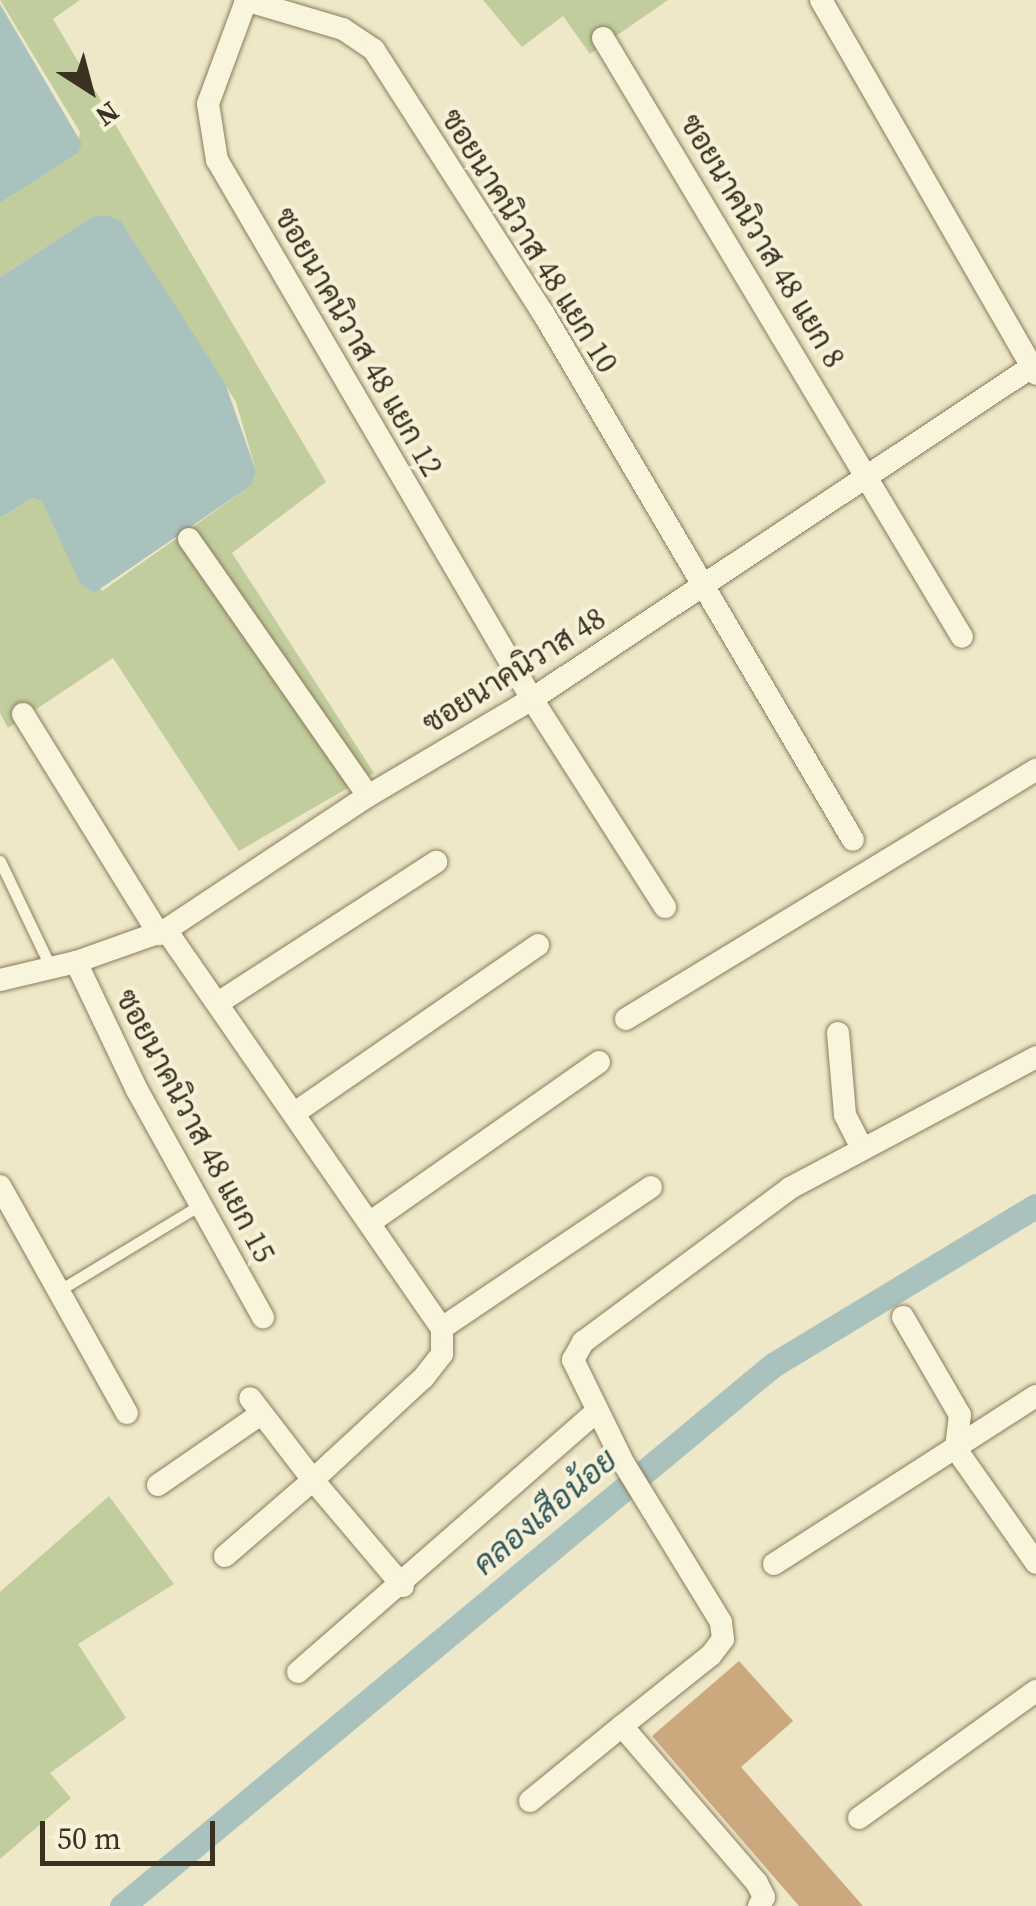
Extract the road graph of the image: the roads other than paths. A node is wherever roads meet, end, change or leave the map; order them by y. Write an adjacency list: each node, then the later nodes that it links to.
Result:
1 (245, 0): 7 (street, ซอยนาคนิวาส 48 แยก 10); 9 (street, ซอยนาคนิวาส 48 แยก 12)
2 (821, 0): 4 (street)
3 (603, 38): 5 (street, ซอยนาคนิวาส 48 แยก 8)
4 (1034, 368): 5 (street, ซอยนาคนิวาส 48)
5 (864, 478): 7 (street, ซอยนาคนิวาส 48); 8 (street, ซอยนาคนิวาส 48 แยก 8)
6 (190, 539): 12 (street)
7 (700, 588): 9 (street, ซอยนาคนิวาส 48); 13 (street, ซอยนาคนิวาส 48 แยก 10)
8 (962, 636)
9 (532, 699): 12 (street, ซอยนาคนิวาส 48); 16 (street, ซอยนาคนิวาส 48 แยก 12)
10 (23, 714): 17 (street)
11 (1036, 770): 23 (street)
12 (368, 796): 17 (street, ซอยนาคนิวาส 48)
13 (852, 840)
14 (0, 861): 20 (lane)
15 (436, 862): 22 (street)
16 (665, 907)
17 (163, 932): 19 (street, ซอยนาคนิวาส 48); 22 (street)
18 (538, 945): 27 (street)
19 (76, 962): 20 (street, ซอยนาคนิวาส 48); 31 (street, ซอยนาคนิวาส 48 แยก 15)
20 (52, 968): 21 (street, ซอยนาคนิวาส 48)
21 (0, 980)
22 (218, 1004): 27 (street)
23 (626, 1019)
24 (838, 1033): 28 (street)
25 (1036, 1057): 28 (street)
26 (599, 1062): 32 (street)
27 (296, 1112): 32 (street)
28 (862, 1149): 39 (street)
29 (0, 1186): 33 (street)
30 (652, 1187): 36 (street)
31 (200, 1205): 33 (lane); 34 (street, ซอยนาคนิวาส 48 แยก 15)
32 (372, 1221): 36 (street)
33 (58, 1291): 38 (street)
34 (262, 1317)
35 (903, 1317): 40 (street)
36 (442, 1328): 41 (street)
37 (1036, 1396): 40 (street)
38 (128, 1413)
39 (596, 1413): 46 (street); 49 (street)
40 (956, 1449): 44 (street); 45 (street)
41 (313, 1480): 42 (street); 43 (street); 46 (street)
42 (158, 1485)
43 (225, 1556)
44 (1036, 1563)
45 (774, 1564)
46 (402, 1586): 47 (street)
47 (298, 1672)
48 (1036, 1691): 51 (street)
49 (622, 1726): 50 (street); 52 (street)
50 (530, 1801)
51 (859, 1818)
52 (759, 1906)

